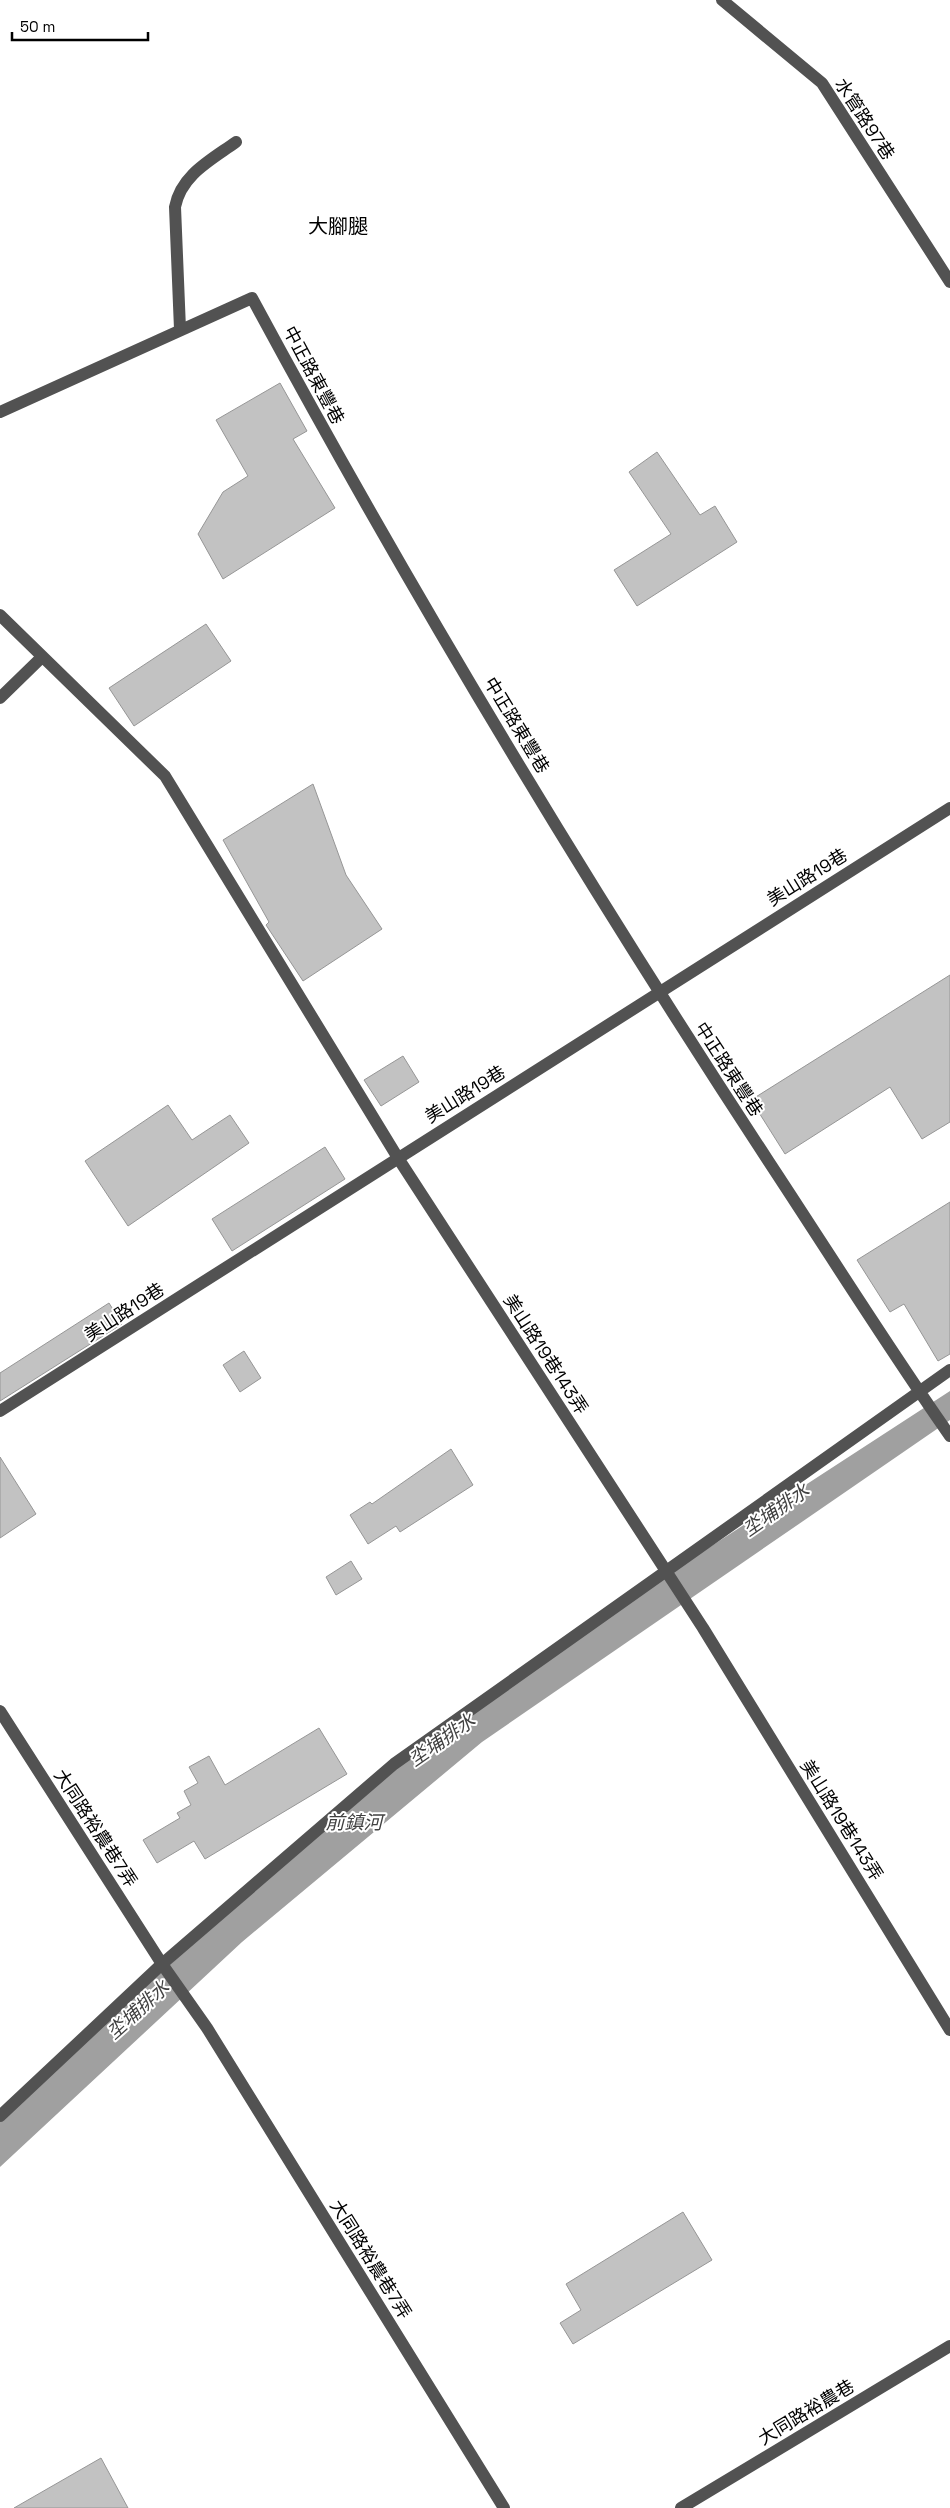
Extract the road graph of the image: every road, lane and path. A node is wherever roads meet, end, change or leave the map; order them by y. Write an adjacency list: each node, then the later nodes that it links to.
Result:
1 (722, 0): 3 (street, 水管路97巷)
2 (236, 142): 4 (street)
3 (950, 282)
4 (180, 329): 5 (street, 中正路東豐巷); 10 (street, 中正路東豐巷)
5 (0, 412)
6 (0, 615): 7 (street)
7 (42, 657): 8 (street); 11 (street)
8 (0, 698)
9 (950, 808): 10 (street, 美山路19巷)
10 (658, 992): 11 (street, 美山路19巷); 13 (street, 中正路東豐巷)
11 (398, 1158): 14 (street, 美山路19巷); 16 (street, 美山路19巷143弄)
12 (950, 1370): 13 (street)
13 (919, 1392): 15 (street, 中正路東豐巷); 16 (street)
14 (0, 1411)
15 (950, 1436)
16 (666, 1570): 18 (street); 19 (street, 美山路19巷143弄)
17 (0, 1711): 18 (street, 大同路裕農巷7弄)
18 (162, 1964): 20 (street); 22 (street, 大同路裕農巷7弄)
19 (950, 2030)
20 (0, 2116)
21 (950, 2346): 23 (street, 大同路裕農巷)
22 (504, 2508)
23 (681, 2508)

